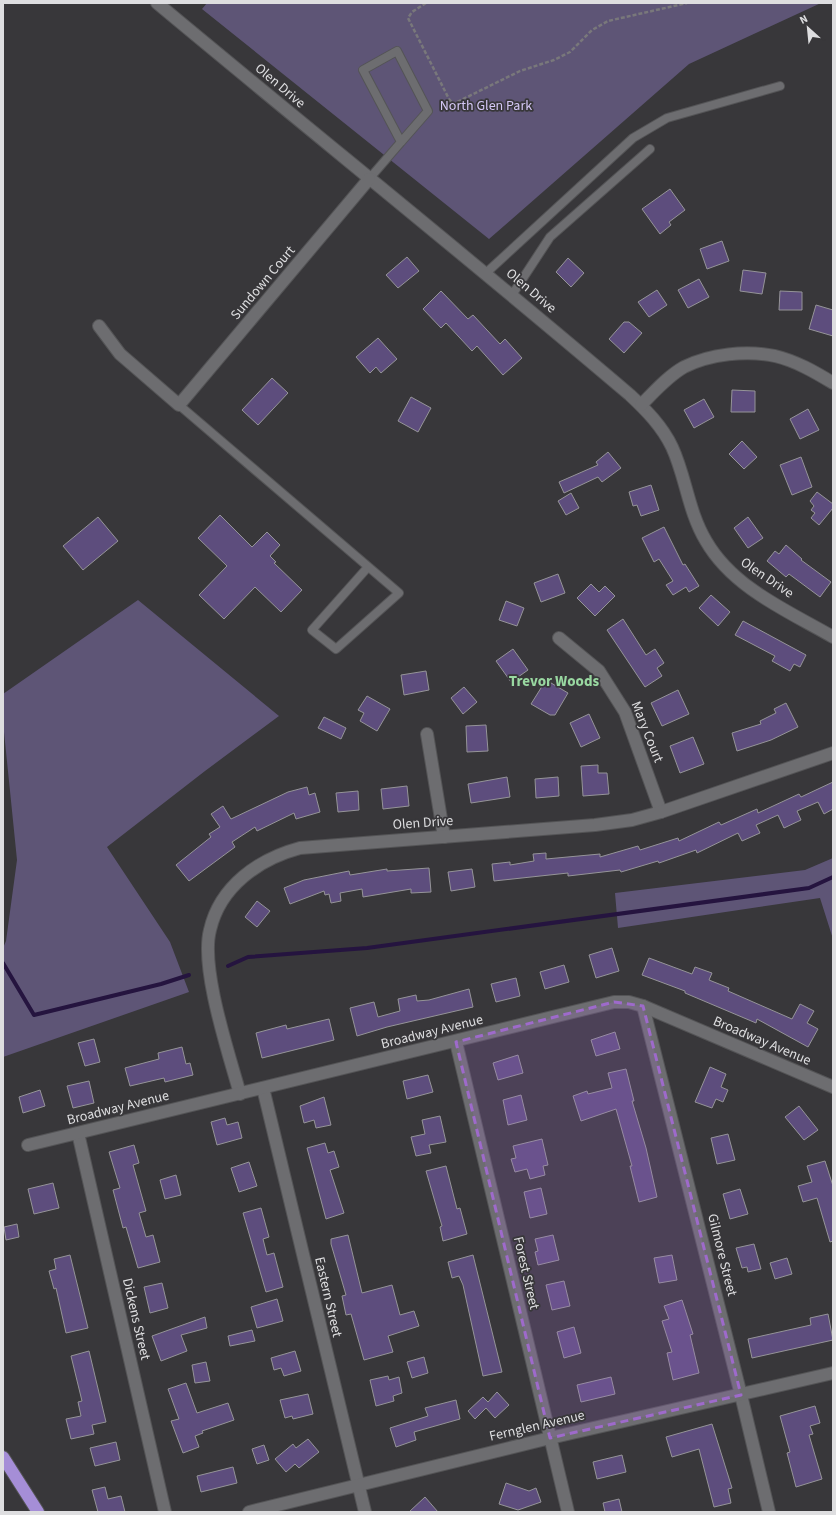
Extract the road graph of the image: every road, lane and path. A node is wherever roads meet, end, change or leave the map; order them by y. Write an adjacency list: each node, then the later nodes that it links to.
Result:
1 (157, 3): 7 (street, Olen Drive)
2 (426, 3): 3 (path)
3 (687, 3)
4 (780, 86): 8 (lane)
5 (401, 142): 5 (lane); 7 (lane)
6 (650, 149): 9 (lane)
7 (369, 179): 8 (street, Olen Drive); 12 (street, Sundown Court)
8 (486, 273): 9 (street, Olen Drive)
9 (512, 295): 13 (street, Olen Drive)
10 (99, 326): 12 (street)
11 (833, 383): 13 (street)
12 (179, 405): 14 (lane)
13 (640, 405): 15 (street, Olen Drive)
14 (368, 567): 14 (lane)
15 (833, 637)
16 (559, 638): 19 (street, Mary Court)
17 (428, 734): 20 (street)
18 (833, 753): 19 (street, Olen Drive)
19 (661, 812): 20 (street, Olen Drive)
20 (444, 837): 25 (street, Olen Drive)
21 (643, 1006): 22 (street, Broadway Avenue); 23 (street, Broadway Avenue); 29 (street, Gilmore Street)
22 (456, 1042): 24 (street, Broadway Avenue); 30 (street, Forest Street)
23 (833, 1087)
24 (263, 1088): 25 (street, Broadway Avenue); 32 (street, Eastern Street)
25 (240, 1094): 26 (street, Broadway Avenue)
26 (78, 1133): 27 (street, Broadway Avenue); 34 (street, Dickens Street)
27 (28, 1145)
28 (833, 1373): 29 (street, Fernglen Avenue)
29 (742, 1395): 30 (street, Fernglen Avenue); 38 (street, Gilmore Street)
30 (550, 1438): 32 (street, Fernglen Avenue); 37 (street, Forest Street)
31 (3, 1457): 33 (highway)
32 (358, 1486): 35 (street, Fernglen Avenue); 36 (street, Eastern Street)
33 (38, 1512)
34 (165, 1512)
35 (249, 1512)
36 (365, 1512)
37 (568, 1512)
38 (769, 1512)

